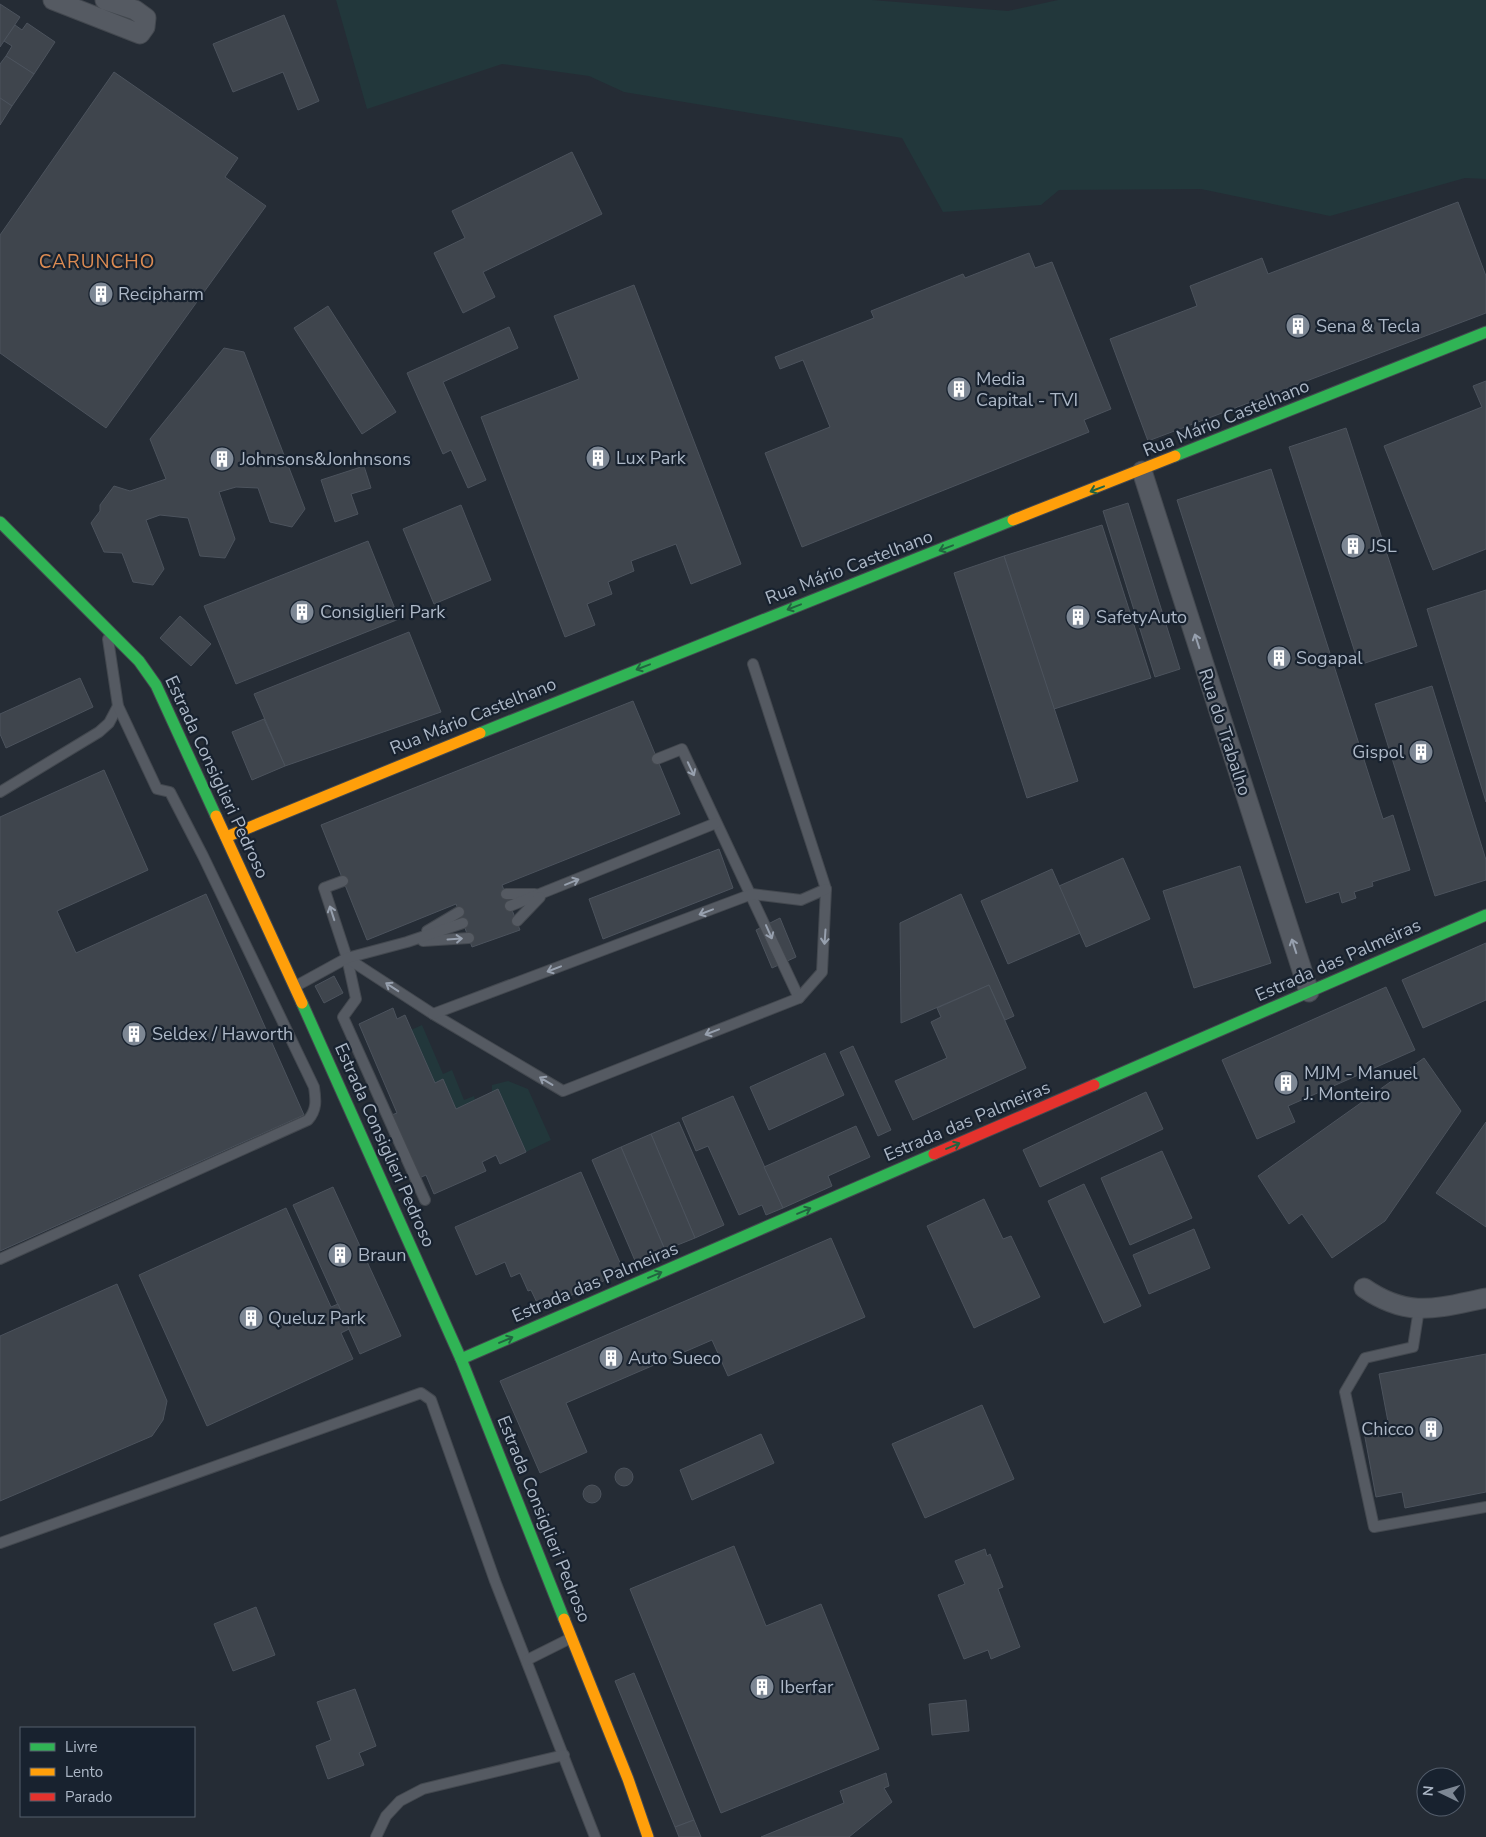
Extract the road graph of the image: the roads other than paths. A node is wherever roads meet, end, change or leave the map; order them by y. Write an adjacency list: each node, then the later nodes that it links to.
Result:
1 (53, 0): 3 (street)
2 (103, 0): 3 (street); 3 (street)
3 (81, 11)
4 (1486, 332): 5 (street, Rua Mário Castelhano)
5 (1142, 471): 13 (street, Rua Mário Castelhano, one-way to 13); 28 (street, Rua do Trabalho, one-way to 5)
6 (0, 522): 7 (street, Estrada Consiglieri Pedroso)
7 (107, 629): 9 (lane); 13 (street, Estrada Consiglieri Pedroso)
8 (753, 664): 15 (lane)
9 (118, 706): 11 (lane); 32 (lane)
10 (657, 759): 12 (lane, one-way to 12)
11 (0, 792)
12 (716, 823): 17 (lane, one-way to 12); 18 (lane)
13 (226, 837): 27 (street, Estrada Consiglieri Pedroso)
14 (343, 881): 26 (lane, one-way to 14)
15 (826, 889): 18 (lane); 29 (lane, one-way to 29)
16 (506, 894): 17 (lane)
17 (542, 894): 19 (lane); 22 (lane)
18 (752, 894): 29 (lane, one-way to 29); 30 (lane, one-way to 30)
19 (510, 906)
20 (459, 912): 25 (lane)
21 (1486, 915): 28 (street, Estrada das Palmeiras)
22 (516, 921)
23 (463, 923): 25 (lane)
24 (469, 938): 25 (lane, one-way to 24)
25 (407, 942): 26 (lane)
26 (347, 958): 27 (lane); 30 (lane, one-way to 26); 31 (lane)
27 (295, 987): 36 (street, Estrada Consiglieri Pedroso)
28 (1309, 992): 36 (street, Estrada das Palmeiras, one-way to 28)
29 (798, 998): 30 (lane, one-way to 30)
30 (433, 1014)
31 (425, 1200)
32 (0, 1259)
33 (1364, 1288): 35 (street)
34 (1486, 1298): 35 (street)
35 (1419, 1309): 37 (lane)
36 (461, 1359): 39 (street, Estrada Consiglieri Pedroso)
37 (1486, 1506)
38 (0, 1543): 40 (lane)
39 (572, 1638): 40 (lane); 44 (street, Estrada Consiglieri Pedroso)
40 (527, 1660): 41 (lane)
41 (564, 1755): 42 (lane); 43 (lane)
42 (376, 1837)
43 (595, 1837)
44 (648, 1837)

